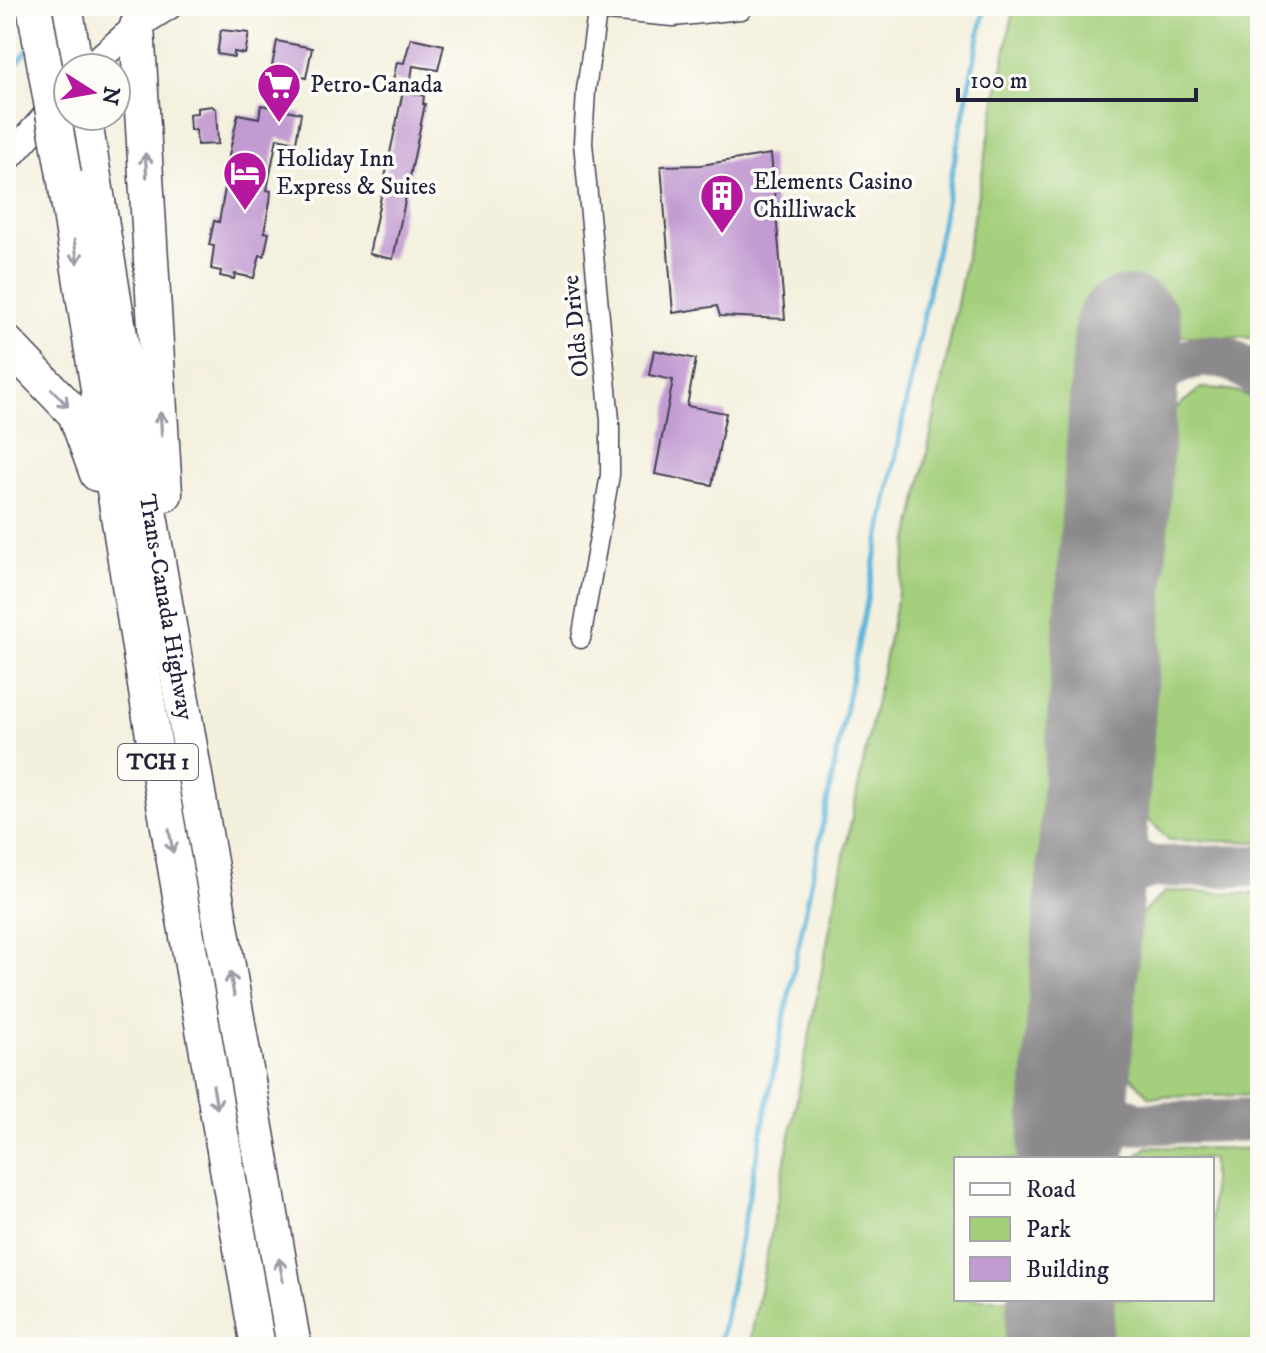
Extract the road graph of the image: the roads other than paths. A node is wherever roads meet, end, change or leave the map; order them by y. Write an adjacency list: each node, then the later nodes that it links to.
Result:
1 (34, 6): 15 (highway, Trans-Canada Highway / TCH 1, one-way to 15, bridge)
2 (65, 6): 7 (highway)
3 (169, 6): 6 (main road)
4 (597, 6): 5 (main road); 13 (street, Olds Drive)
5 (740, 6)
6 (137, 26): 8 (main road); 14 (highway, one-way to 6)
7 (73, 52)
8 (107, 52)
9 (52, 109): 11 (main road)
10 (87, 132): 14 (highway, Trans-Canada Highway / TCH 1)
11 (6, 161)
12 (6, 342): 15 (highway, one-way to 15)
13 (581, 639)
14 (198, 780): 17 (highway, Trans-Canada Highway / TCH 1, one-way to 14)
15 (161, 786): 16 (highway, Trans-Canada Highway / TCH 1, one-way to 16)
16 (258, 1347)
17 (294, 1347)

